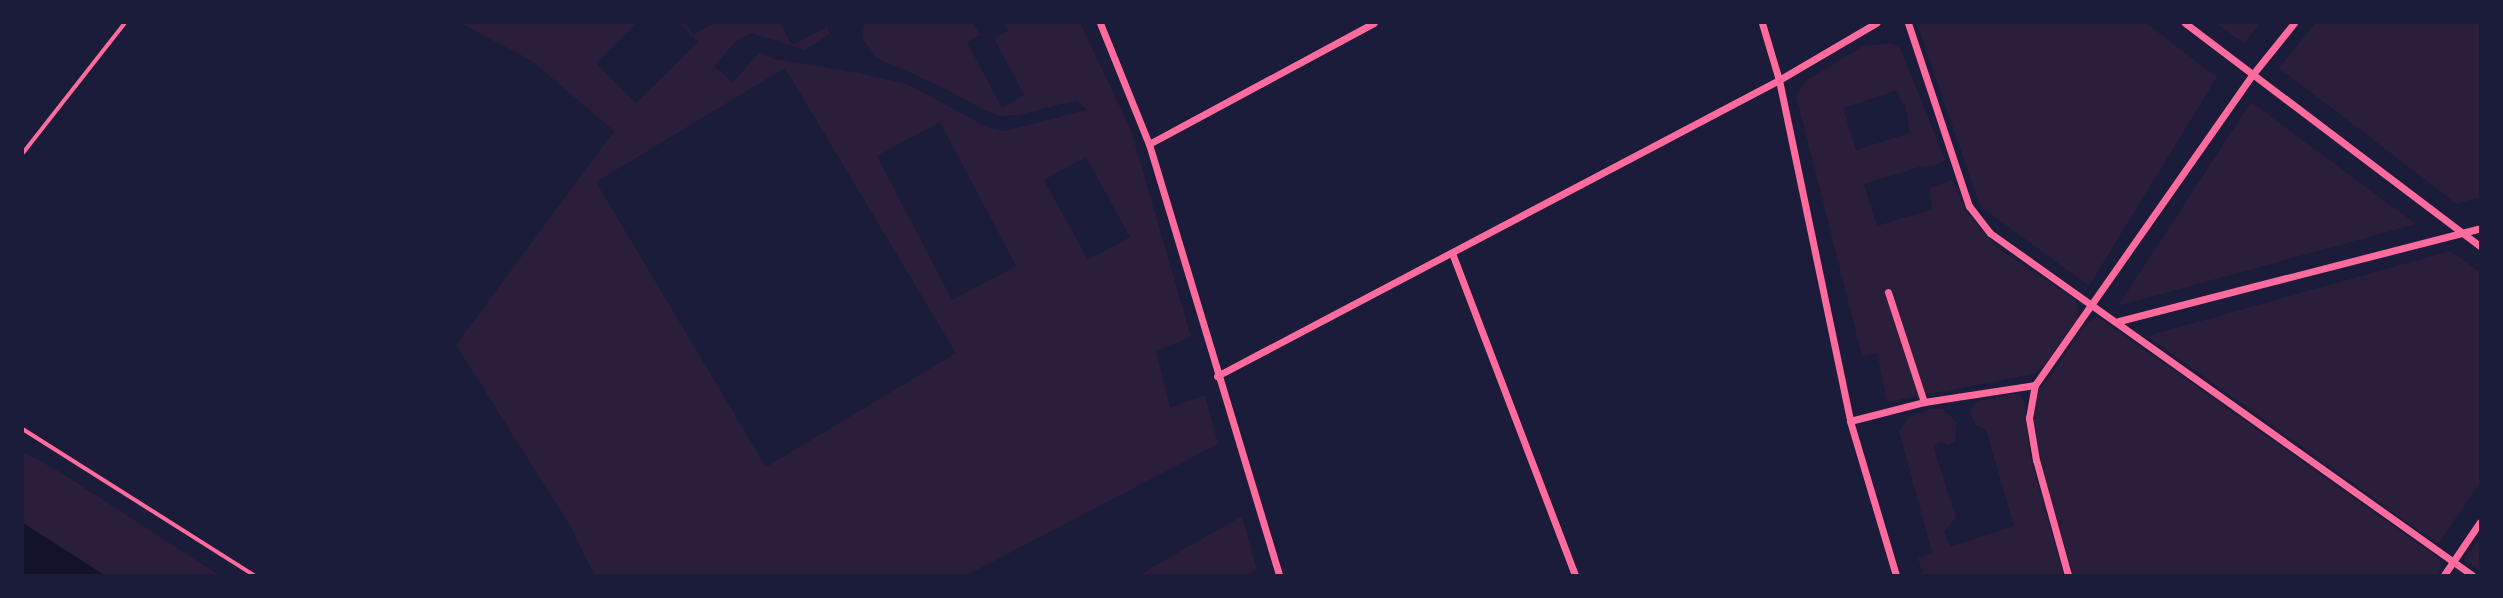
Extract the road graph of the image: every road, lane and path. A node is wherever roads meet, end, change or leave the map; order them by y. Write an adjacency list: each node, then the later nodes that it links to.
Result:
1 (125, 23): 12 (path)
2 (1100, 23): 11 (street)
3 (1374, 23): 11 (street)
4 (1762, 23): 10 (street)
5 (1876, 23): 10 (street)
6 (1908, 23): 18 (street)
7 (2185, 23): 9 (street)
8 (2294, 23): 9 (street)
9 (2253, 74): 14 (street); 18 (street)
10 (1779, 80): 16 (street); 23 (street)
11 (1149, 144): 20 (street)
12 (23, 153)
13 (2480, 228): 14 (street)
14 (2464, 233): 15 (street); 19 (street)
15 (2480, 246)
16 (1452, 253): 20 (street); 29 (street)
17 (1888, 292): 22 (street)
18 (2094, 305): 19 (street); 21 (street)
19 (2119, 321): 26 (street)
20 (1217, 376): 28 (street)
21 (2035, 385): 22 (street); 31 (street)
22 (1924, 402): 23 (street)
23 (1850, 421): 30 (street)
24 (23, 429): 27 (path)
25 (2480, 523): 26 (street)
26 (2454, 562): 32 (street); 33 (street)
27 (254, 575)
28 (1279, 575)
29 (1575, 575)
30 (1896, 575)
31 (2068, 575)
32 (2444, 575)
33 (2472, 575)

